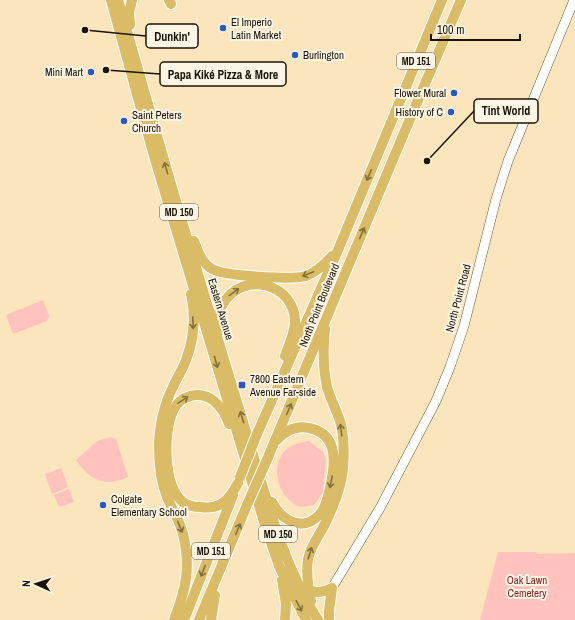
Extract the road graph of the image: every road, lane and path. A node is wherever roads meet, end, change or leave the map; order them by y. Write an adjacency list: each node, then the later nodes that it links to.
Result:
1 (110, 0): 10 (main road, Eastern Avenue / MD 150)
2 (118, 0): 7 (main road, Eastern Avenue / MD 150)
3 (132, 0): 7 (main road)
4 (442, 0): 9 (main road, North Point Boulevard / MD 151, one-way to 9)
5 (462, 0): 11 (main road, North Point Boulevard / MD 151, one-way to 5)
6 (574, 0): 20 (street, North Point Road)
7 (131, 43): 8 (main road, Eastern Avenue / MD 150, one-way to 7)
8 (177, 205): 9 (main road, one-way to 8); 13 (main road, Eastern Avenue / MD 150)
9 (338, 250): 12 (main road, North Point Boulevard / MD 151)
10 (189, 271): 16 (main road, Eastern Avenue / MD 150, one-way to 16); 23 (main road, one-way to 23)
11 (327, 317): 14 (main road, North Point Boulevard / MD 151, one-way to 11); 21 (main road, one-way to 11)
12 (282, 377): 13 (main road, one-way to 12); 15 (main road, North Point Boulevard / MD 151, bridge)
13 (231, 380): 16 (main road, Eastern Avenue / MD 150, one-way to 13)
14 (273, 445): 16 (main road, one-way to 16); 17 (main road, North Point Boulevard / MD 151, one-way to 14, bridge)
15 (239, 480): 16 (main road, one-way to 16); 24 (main road, North Point Boulevard / MD 151, one-way to 24)
16 (256, 482): 18 (main road, Eastern Avenue / MD 150); 19 (main road, Eastern Avenue / MD 150)
17 (228, 553): 25 (main road, North Point Boulevard / MD 151); 26 (main road)
18 (279, 566): 22 (main road, Eastern Avenue / MD 150, one-way to 22); 27 (main road)
19 (298, 584): 21 (main road); 22 (main road, Eastern Avenue / MD 150)
20 (332, 588): 21 (main road); 28 (main road)
21 (309, 591): 22 (main road)
22 (312, 618)
23 (174, 620)
24 (184, 620)
25 (199, 620)
26 (211, 620)
27 (285, 620)
28 (330, 620)

